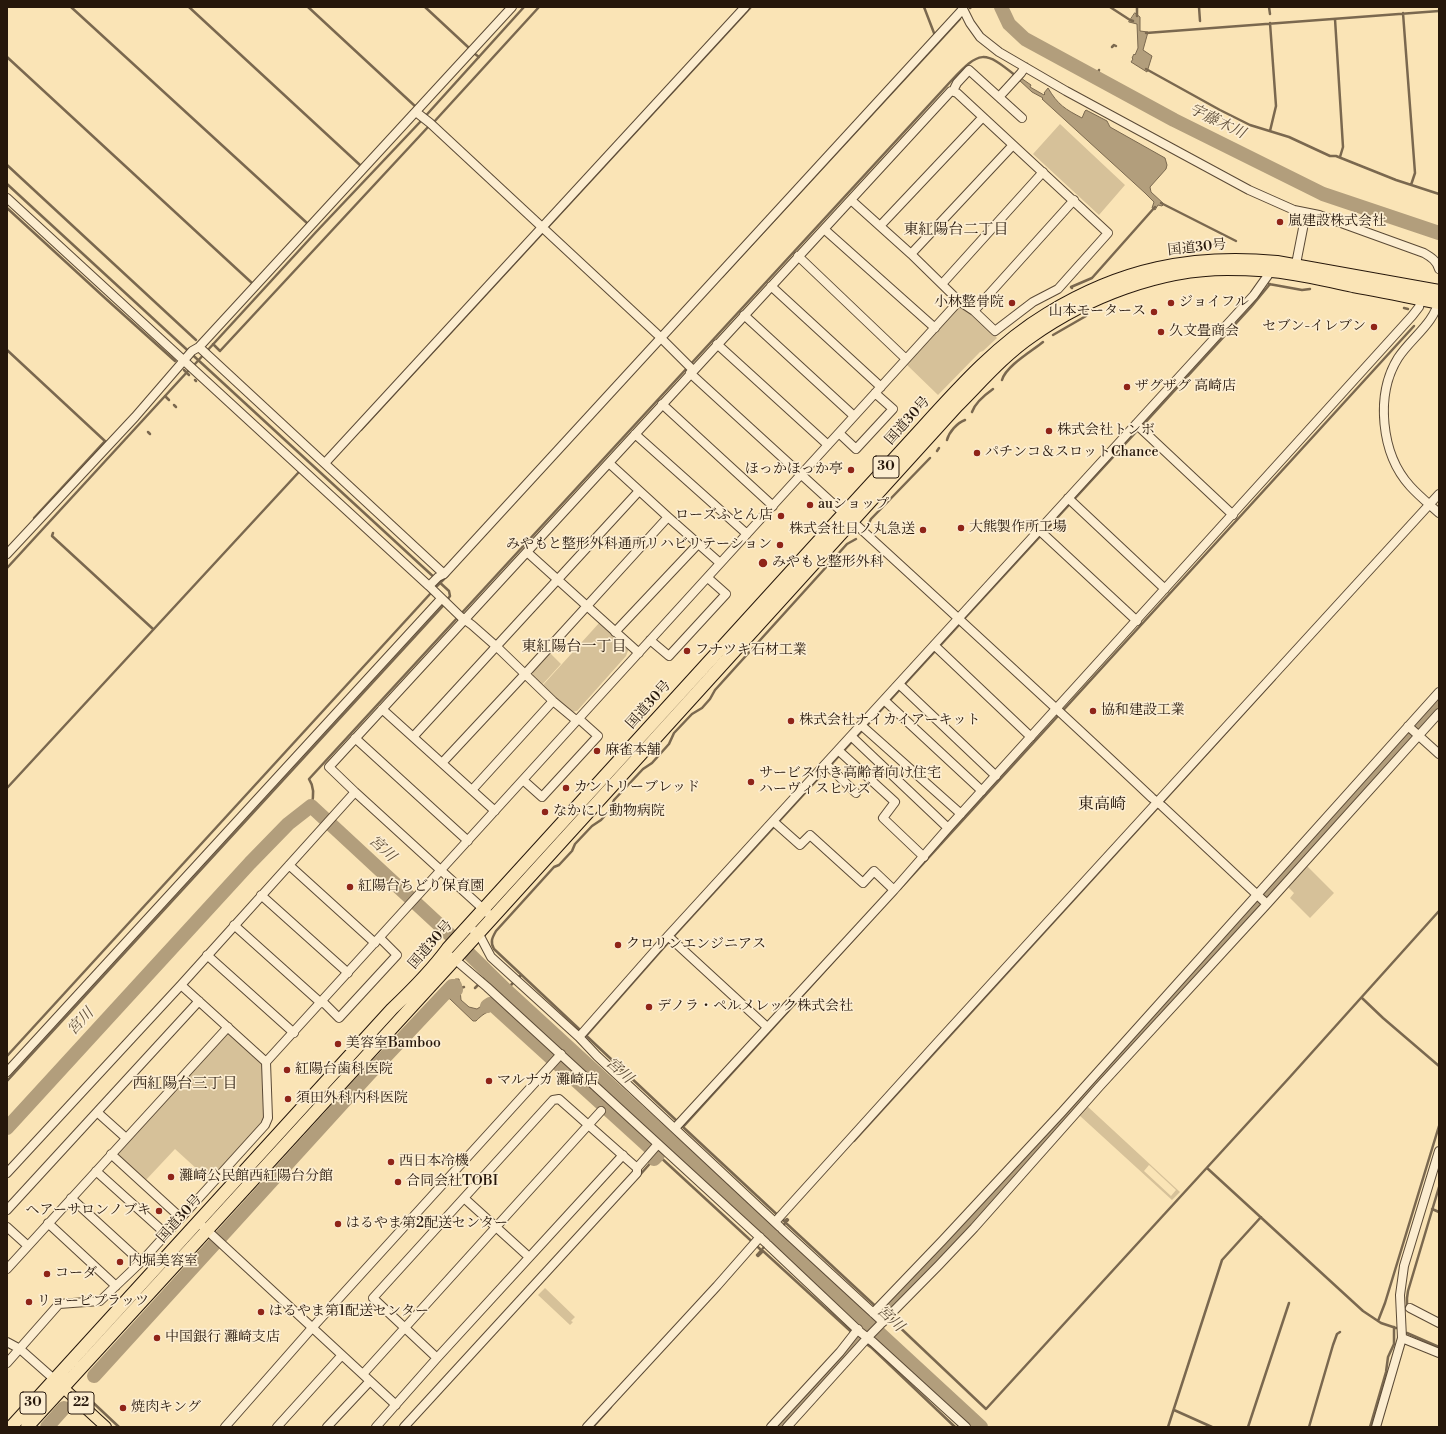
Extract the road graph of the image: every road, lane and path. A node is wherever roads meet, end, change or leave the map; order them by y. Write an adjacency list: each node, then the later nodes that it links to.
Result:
1 (512, 7): 7 (street)
2 (745, 7): 18 (street)
3 (962, 8): 4 (street); 33 (street)
4 (1025, 67): 6 (street); 15 (street)
5 (953, 91): 6 (street); 8 (street); 13 (street)
6 (999, 97): 9 (street)
7 (421, 116): 18 (street); 35 (street)
8 (982, 118): 10 (street); 16 (street)
9 (1022, 118)
10 (1013, 145): 11 (street); 19 (street)
11 (1043, 172): 14 (street); 24 (street)
12 (7, 198): 35 (street)
13 (851, 200): 16 (street); 17 (street)
14 (1074, 200): 30 (street); 30 (street)
15 (1306, 213): 21 (street); 22 (street)
16 (880, 226): 19 (street)
17 (824, 229): 20 (street); 32 (street)
18 (544, 230): 33 (street); 45 (street)
19 (911, 254): 24 (street)
20 (798, 256): 25 (street); 36 (street)
21 (1296, 264): 26 (highway, 国道30号 / 30); 56 (highway, 国道30号 / 30)
22 (1439, 266)
23 (1271, 272): 27 (highway, 国道30号 / 30); 41 (street); 56 (highway, 国道30号 / 30)
24 (942, 284): 28 (street)
25 (771, 286): 31 (street); 38 (street)
26 (1439, 291)
27 (1421, 299): 29 (highway, 国道30号 / 30); 54 (street)
28 (960, 301): 30 (street); 32 (street)
29 (1439, 301): 51 (street)
30 (974, 311)
31 (744, 316): 34 (street); 40 (street)
32 (935, 328): 36 (street)
33 (662, 340): 37 (street); 64 (street)
34 (717, 344): 37 (street); 44 (street)
35 (196, 354): 45 (street); 61 (street); 64 (street)
36 (906, 359): 38 (street)
37 (690, 368): 39 (street); 47 (street)
38 (878, 390): 40 (street); 43 (street)
39 (662, 404): 42 (street); 52 (street)
40 (854, 416): 43 (street)
41 (1136, 424): 50 (street); 54 (street)
42 (635, 434): 46 (street); 58 (street)
43 (839, 434): 44 (street)
44 (828, 445): 47 (street)
45 (325, 463): 64 (street)
46 (609, 463): 48 (street); 60 (street)
47 (802, 475): 52 (street); 56 (street)
48 (639, 491): 55 (street); 65 (street)
49 (1439, 494): 51 (street)
50 (1071, 501): 57 (street); 66 (street)
51 (1429, 504): 53 (street); 102 (street)
52 (773, 506): 58 (street)
53 (1439, 513)
54 (1233, 515): 66 (street)
55 (668, 517): 59 (street); 68 (street)
56 (848, 517): 70 (street); 114 (highway, 国道30号 / 30)
57 (1041, 532): 70 (street); 71 (street)
58 (747, 534): 62 (street)
59 (698, 544): 62 (street); 72 (street)
60 (527, 552): 65 (street); 69 (street)
61 (7, 554)
62 (720, 563): 63 (street)
63 (708, 578): 73 (street); 73 (street)
64 (436, 580): 67 (street)
65 (558, 580): 68 (street); 74 (street)
66 (1165, 589): 71 (street)
67 (444, 602): 69 (street); 131 (street)
68 (587, 606): 72 (street); 77 (street)
69 (461, 617): 74 (street); 82 (street)
70 (958, 619): 75 (street); 83 (street)
71 (1136, 621): 83 (street)
72 (615, 632): 76 (street)
73 (650, 640): 76 (street)
74 (497, 647): 77 (street); 88 (street)
75 (937, 647): 78 (street); 89 (street)
76 (639, 652): 85 (street)
77 (525, 674): 80 (street); 94 (street)
78 (901, 686): 81 (street); 96 (street)
79 (1439, 692): 87 (street)
80 (553, 701): 85 (street); 98 (street)
81 (887, 702): 86 (street); 99 (street)
82 (382, 709): 88 (street); 90 (street)
83 (1060, 712): 89 (street); 102 (street)
84 (1439, 714): 87 (street)
85 (578, 720): 97 (street); 97 (street)
86 (863, 727): 91 (street); 104 (street)
87 (1414, 731): 93 (street); 113 (street); 113 (street)
88 (413, 737): 94 (street)
89 (1031, 737): 96 (street)
90 (356, 738): 100 (street); 107 (street)
91 (853, 739): 92 (street); 106 (street)
92 (840, 752): 95 (street); 108 (street)
93 (1439, 754)
94 (442, 762): 98 (street)
95 (828, 766): 101 (street); 105 (street)
96 (996, 776): 99 (street)
97 (523, 780): 103 (street)
98 (472, 790): 103 (street)
99 (982, 791): 104 (street)
100 (355, 792): 109 (street); 110 (street)
101 (856, 793)
102 (1160, 804): 113 (street); 148 (street)
103 (495, 811): 107 (street)
104 (961, 814): 106 (street)
105 (776, 824): 111 (street); 117 (street)
106 (948, 828): 108 (street)
107 (468, 841): 110 (street)
108 (924, 857): 111 (street)
109 (289, 865): 112 (street); 118 (street)
110 (440, 871): 114 (street); 118 (street)
111 (894, 890): 126 (street)
112 (261, 895): 115 (street); 121 (street)
113 (1262, 899): 161 (street); 161 (street)
114 (487, 913): 116 (highway, 国道30号 / 30)
115 (234, 925): 120 (street); 124 (street)
116 (470, 933): 119 (highway, 国道30号 / 30); 128 (street)
117 (670, 938): 126 (street); 128 (street)
118 (378, 941): 121 (street); 124 (street)
119 (451, 954): 129 (street); 152 (highway, 国道30号 / 30)
120 (208, 955): 122 (street); 127 (street)
121 (348, 973): 124 (street)
122 (181, 985): 123 (street); 143 (street)
123 (199, 1001): 125 (street); 133 (street)
124 (321, 1002): 127 (street)
125 (228, 1027): 130 (street); 136 (street)
126 (767, 1027): 135 (street)
127 (294, 1033): 130 (street)
128 (581, 1034): 135 (street)
129 (556, 1059): 137 (street); 164 (street)
130 (266, 1062): 147 (street)
131 (7, 1072)
132 (601, 1111): 134 (street)
133 (97, 1112): 136 (street); 146 (street)
134 (589, 1125): 140 (street); 145 (street); 151 (street)
135 (678, 1125): 148 (street)
136 (126, 1138): 139 (street)
137 (654, 1148): 141 (street); 154 (street)
138 (1439, 1151): 166 (street)
139 (111, 1154): 142 (street); 147 (street)
140 (622, 1156): 141 (street); 156 (street)
141 (637, 1168): 184 (street)
142 (96, 1171): 144 (street); 153 (street)
143 (7, 1173)
144 (71, 1198): 149 (street); 157 (street)
145 (464, 1198): 151 (street); 163 (street)
146 (7, 1210)
147 (181, 1218): 153 (street)
148 (779, 1222): 161 (street)
149 (48, 1223): 155 (street); 159 (street)
150 (7, 1227): 155 (street)
151 (496, 1228): 156 (street); 163 (street)
152 (209, 1233): 164 (street); 175 (highway, 国道30号 / 30)
153 (166, 1234): 157 (street)
154 (756, 1241): 165 (street); 185 (street)
155 (28, 1246): 158 (street)
156 (529, 1257): 171 (street)
157 (141, 1262): 159 (street)
158 (7, 1269)
159 (116, 1286): 168 (street)
160 (1410, 1308): 162 (street)
161 (878, 1316): 165 (street)
162 (1439, 1323)
163 (405, 1327): 171 (street); 173 (street)
164 (312, 1328): 170 (street); 180 (street)
165 (862, 1336): 186 (street); 187 (street); 188 (street)
166 (1402, 1338): 169 (street); 189 (street)
167 (7, 1342): 168 (street)
168 (20, 1349): 172 (street); 175 (street)
169 (1439, 1353)
170 (342, 1355): 173 (street); 181 (street)
171 (438, 1358): 176 (street)
172 (7, 1363)
173 (363, 1374): 174 (street)
174 (370, 1381): 176 (street); 182 (street)
175 (59, 1384): 177 (highway, 国道30号 / 30); 178 (highway, 国道30号 / 30); 179 (main road, 22)
176 (396, 1405): 183 (street)
177 (12, 1427)
178 (27, 1427)
179 (106, 1427)
180 (225, 1427)
181 (277, 1427)
182 (327, 1427)
183 (376, 1427)
184 (404, 1427)
185 (587, 1427)
186 (771, 1427)
187 (786, 1427)
188 (966, 1427)
189 (1376, 1427)

